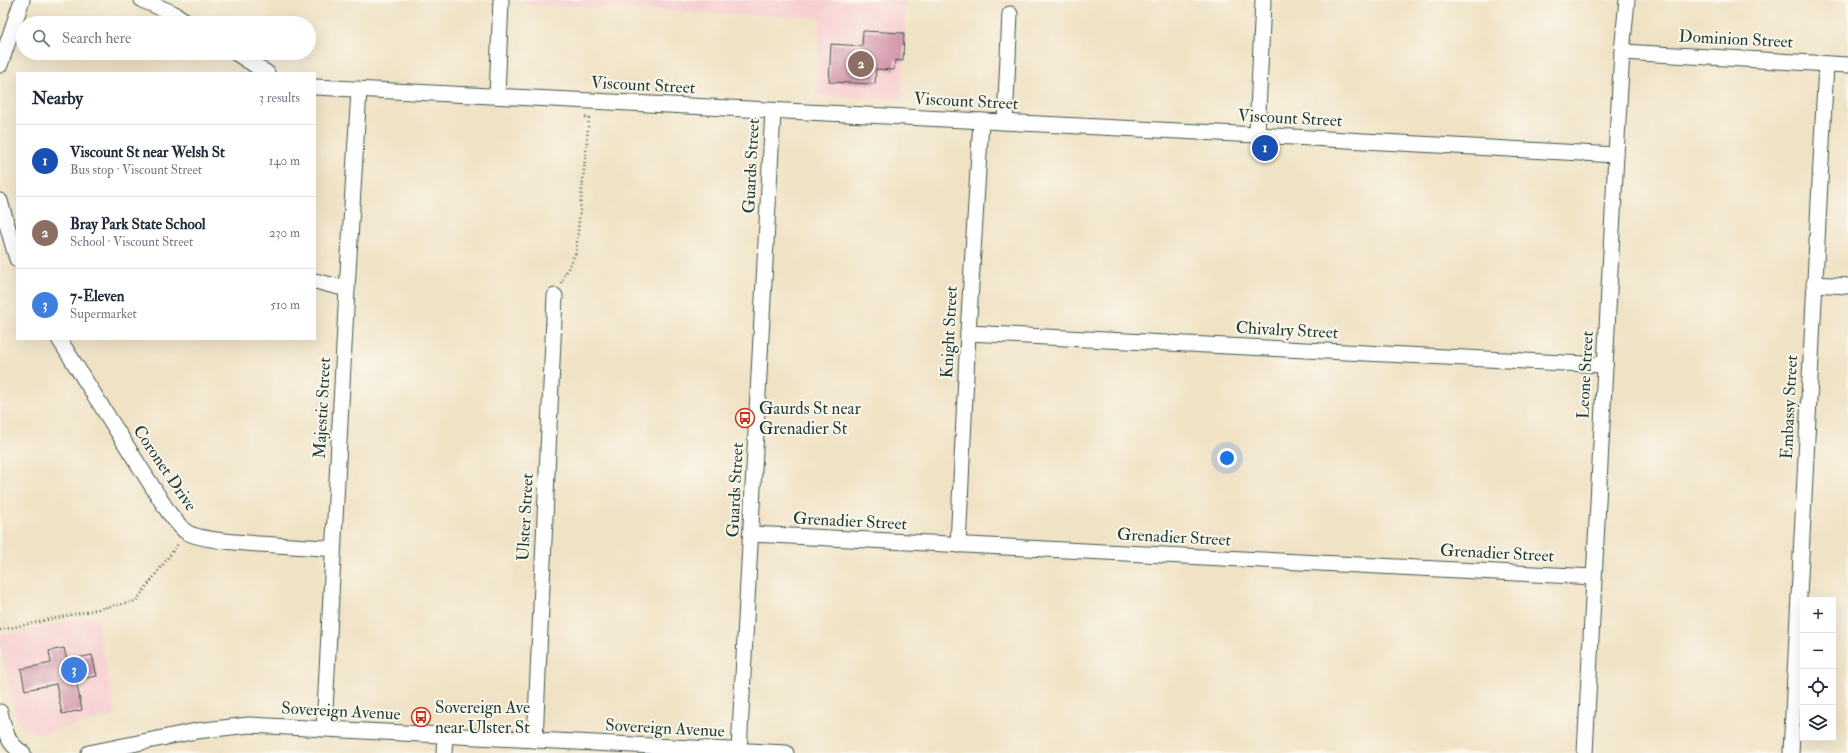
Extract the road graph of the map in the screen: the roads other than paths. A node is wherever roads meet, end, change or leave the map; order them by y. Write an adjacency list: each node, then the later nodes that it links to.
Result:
1 (22, 0): 7 (street)
2 (142, 0): 8 (street)
3 (502, 0): 18 (street)
4 (1263, 0): 22 (street)
5 (1627, 0): 10 (street, Leone Street)
6 (1010, 14): 21 (street)
7 (17, 16)
8 (177, 16)
9 (16, 18): 13 (street)
10 (1622, 52): 12 (street, Dominion Street); 23 (street, Leone Street)
11 (247, 60): 15 (street)
12 (1826, 64): 14 (street, Dominion Street); 27 (street, Embassy Street)
13 (0, 65)
14 (1848, 65)
15 (265, 72)
16 (316, 87): 17 (street, Viscount Street)
17 (359, 90): 18 (street, Viscount Street); 29 (street, Majestic Street)
18 (497, 96): 19 (street, Viscount Street)
19 (773, 111): 20 (street, Viscount Street); 34 (street, Guards Street)
20 (981, 121): 21 (street, Viscount Street); 31 (street, Knight Street)
21 (1005, 122): 22 (street, Viscount Street)
22 (1257, 135): 23 (street, Viscount Street)
23 (1616, 155): 33 (street, Leone Street)
24 (0, 201): 25 (street)
25 (16, 255)
26 (316, 281): 29 (street)
27 (1814, 284): 28 (street); 48 (street, Embassy Street)
28 (1848, 286)
29 (347, 289): 36 (street, Majestic Street)
30 (555, 296): 41 (street, Ulster Street)
31 (968, 333): 33 (street, Chivalry Street); 35 (street, Knight Street)
32 (60, 340): 36 (street, Coronet Drive)
33 (1605, 365): 37 (street, Leone Street)
34 (751, 534): 35 (street, Grenadier Street); 42 (street, Guards Street)
35 (958, 545): 37 (street, Grenadier Street)
36 (333, 549): 39 (street, Majestic Street)
37 (1594, 577): 47 (street, Leone Street)
38 (0, 712): 43 (street)
39 (324, 728): 40 (street, Sovereign Avenue); 44 (street, Sovereign Avenue)
40 (445, 735): 41 (street, Sovereign Avenue); 45 (street)
41 (534, 740): 42 (street, Sovereign Avenue)
42 (739, 751): 46 (street, Sovereign Avenue)
43 (23, 753)
44 (89, 753)
45 (444, 753)
46 (786, 753)
47 (1585, 753)
48 (1791, 753)

